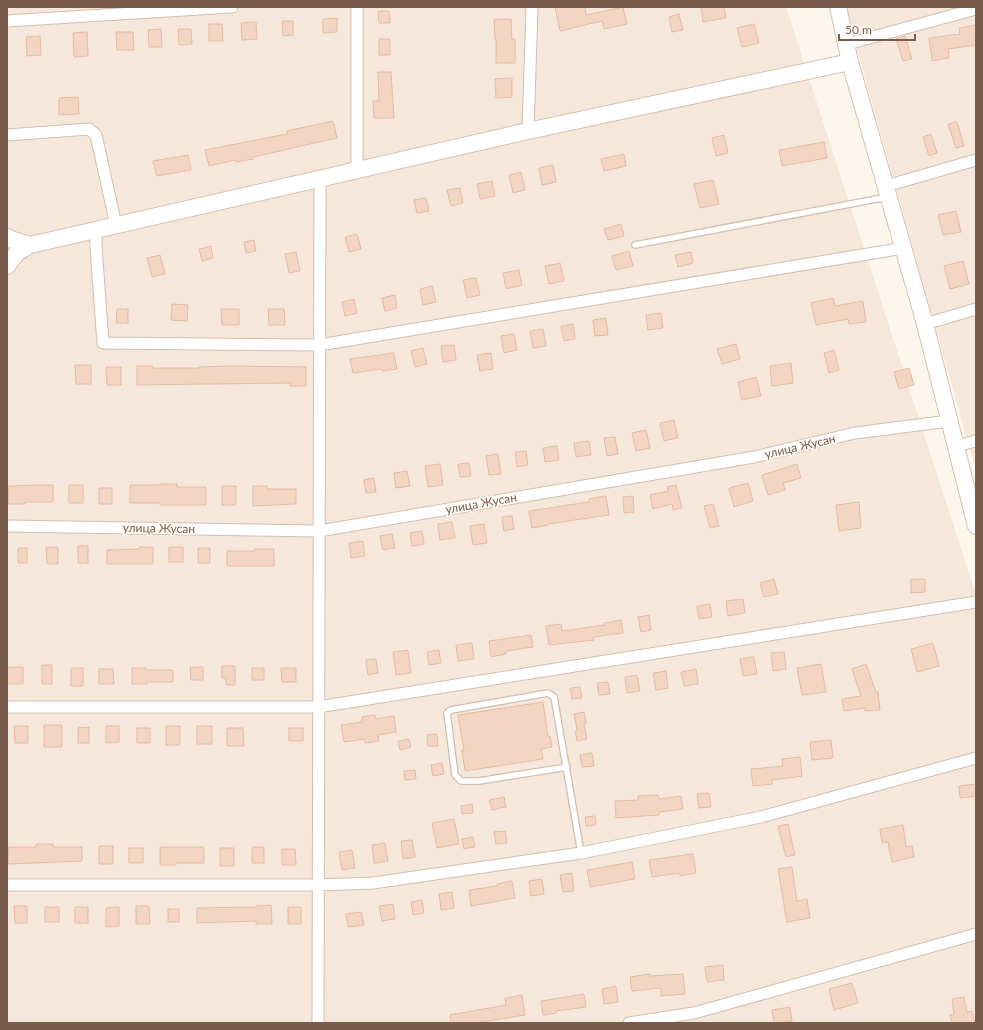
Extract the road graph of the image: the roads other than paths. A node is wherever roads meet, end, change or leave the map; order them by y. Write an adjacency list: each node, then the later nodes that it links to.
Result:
1 (232, 7): 6 (street)
2 (357, 7): 12 (street)
3 (532, 7): 9 (street)
4 (838, 7): 7 (street)
5 (976, 9): 7 (street)
6 (7, 21)
7 (847, 44): 8 (street)
8 (850, 62): 9 (street); 14 (street)
9 (528, 131): 12 (street)
10 (7, 135): 15 (street)
11 (976, 160): 14 (street)
12 (357, 170): 13 (street)
13 (320, 178): 15 (street); 24 (street)
14 (887, 191): 19 (lane); 20 (street)
15 (116, 225): 16 (street)
16 (96, 230): 18 (street); 24 (street)
17 (7, 237): 18 (street)
18 (30, 245): 21 (street)
19 (635, 245)
20 (904, 248): 23 (street); 24 (street)
21 (7, 266)
22 (976, 309): 23 (street)
23 (926, 324): 25 (street)
24 (320, 345): 30 (street)
25 (950, 421): 27 (street); 30 (street, улица Жусан)
26 (976, 441): 27 (street)
27 (956, 446): 29 (street)
28 (7, 526): 30 (street, улица Жусан)
29 (976, 526)
30 (319, 530): 32 (street)
31 (976, 602): 32 (street)
32 (318, 707): 33 (street); 38 (street)
33 (7, 708)
34 (976, 758): 36 (street)
35 (566, 767): 35 (lane); 36 (lane)
36 (581, 852): 38 (street)
37 (7, 885): 38 (street)
38 (318, 885): 40 (street)
39 (976, 934): 41 (street)
40 (318, 1023)
41 (629, 1023)

